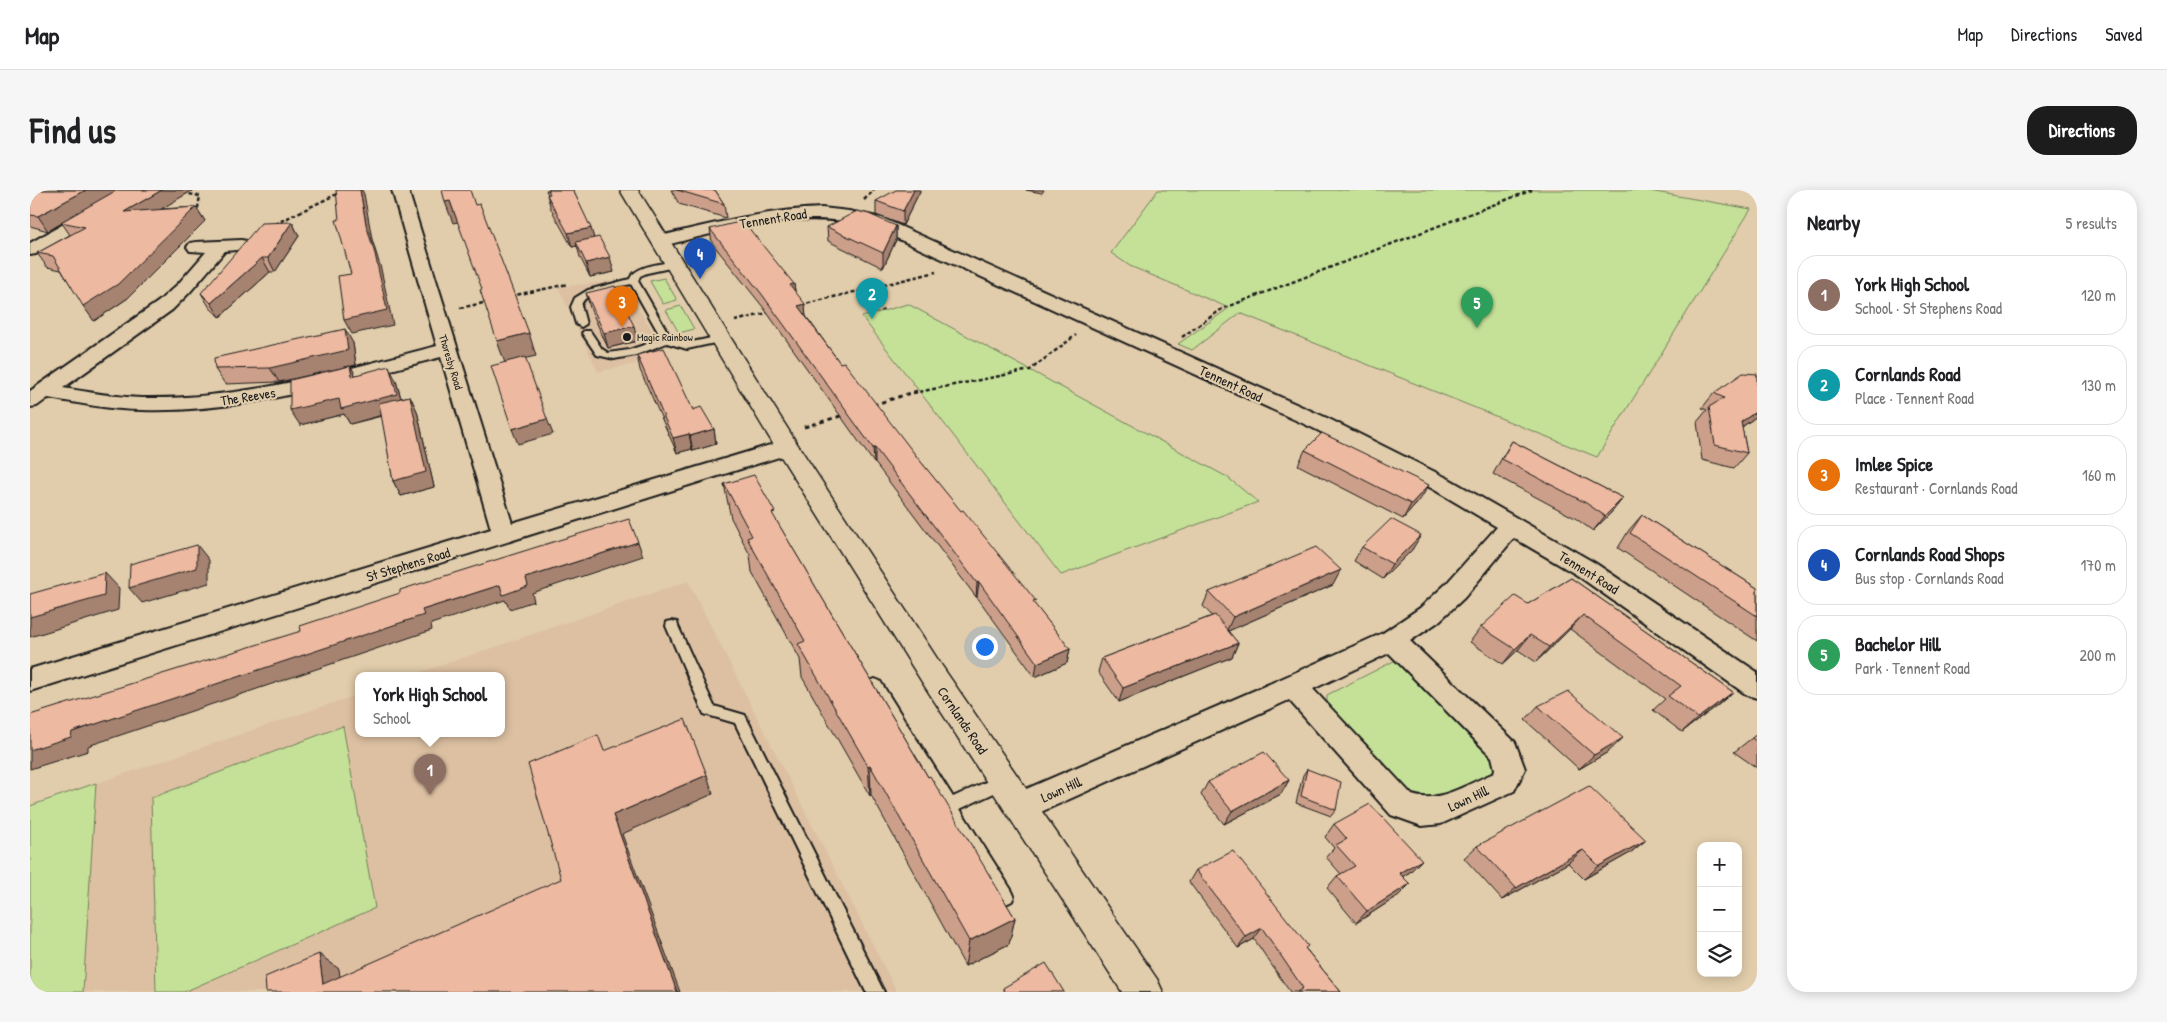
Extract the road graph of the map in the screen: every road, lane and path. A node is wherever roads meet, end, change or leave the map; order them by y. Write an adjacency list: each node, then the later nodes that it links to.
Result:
1 (135, 190): 11 (street)
2 (400, 190): 22 (street, Thoresby Road)
3 (629, 190): 7 (street, Cornlands Road)
4 (1532, 190): 28 (path)
5 (344, 191): 8 (path)
6 (181, 193): 10 (path)
7 (662, 241): 12 (street, Cornlands Road); 13 (street, Tennent Road)
8 (241, 245): 9 (street)
9 (220, 246): 10 (street); 30 (street, The Reeves)
10 (196, 247)
11 (30, 250)
12 (676, 264): 14 (lane); 26 (street, Cornlands Road)
13 (970, 264): 16 (path); 23 (street, Tennent Road)
14 (634, 282): 24 (lane); 27 (lane)
15 (577, 283): 17 (path)
16 (866, 289): 19 (path); 21 (path)
17 (511, 296)
18 (493, 300): 22 (path)
19 (799, 306)
20 (780, 310): 26 (path)
21 (883, 311)
22 (437, 314): 29 (street, Thoresby Road)
23 (1094, 320): 31 (path); 34 (street, Tennent Road)
24 (581, 324)
25 (587, 333): 27 (lane)
26 (717, 333): 27 (lane); 33 (street, Cornlands Road)
27 (667, 340)
28 (1176, 342)
29 (447, 349): 30 (street, The Reeves); 35 (street, Thoresby Road)
30 (37, 396)
31 (872, 406)
32 (844, 414): 33 (path)
33 (783, 441): 35 (street, St Stephens Road); 42 (street, Cornlands Road)
34 (1512, 525): 37 (street, Lown Hill); 41 (street, Tennent Road)
35 (504, 534): 38 (street, St Stephens Road)
36 (672, 626): 45 (lane)
37 (1392, 640): 40 (street, Lown Hill); 40 (street, Lown Hill)
38 (30, 680)
39 (874, 685): 43 (lane)
40 (1293, 686): 42 (street, Lown Hill)
41 (1757, 687)
42 (1013, 794): 43 (lane); 46 (street, Cornlands Road)
43 (950, 806): 44 (lane)
44 (1006, 896)
45 (875, 992)
46 (1144, 992)

